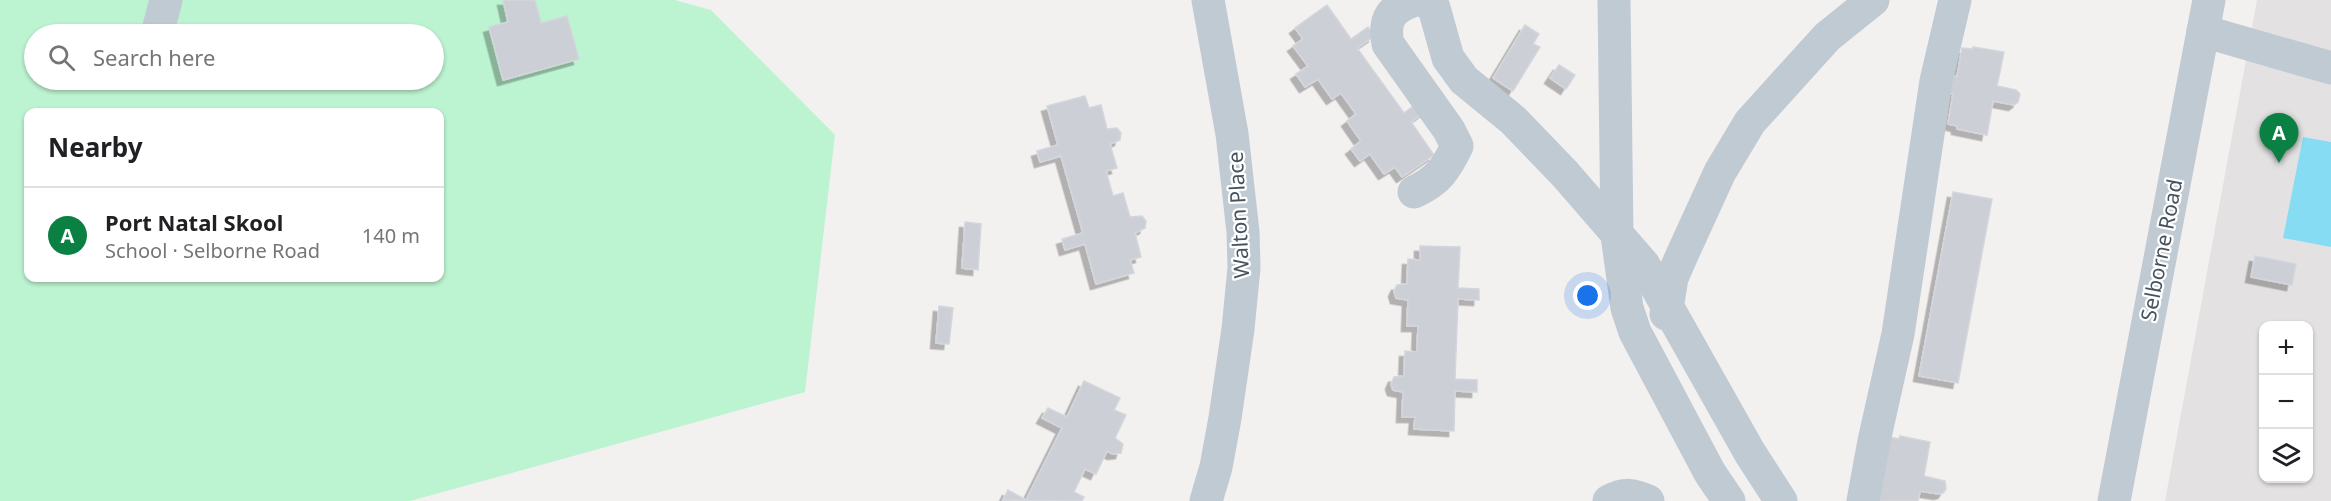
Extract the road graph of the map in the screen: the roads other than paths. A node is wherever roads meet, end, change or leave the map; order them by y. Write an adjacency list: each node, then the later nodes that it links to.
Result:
1 (166, 0): 8 (street)
2 (1208, 0): 14 (street, Walton Place)
3 (1417, 0): 10 (street); 11 (street)
4 (1614, 0): 11 (street)
5 (1873, 0): 12 (street)
6 (1955, 0): 19 (street)
7 (2206, 16): 9 (street); 20 (street, Selborne Road)
8 (160, 24)
9 (2331, 68)
10 (1414, 192)
11 (1617, 235): 12 (street); 13 (street)
12 (1667, 303): 13 (street); 18 (street)
13 (1665, 388): 17 (street)
14 (1206, 501)
15 (1609, 501): 16 (street)
16 (1648, 501)
17 (1729, 501)
18 (1781, 501)
19 (1863, 501)
20 (2114, 501)

